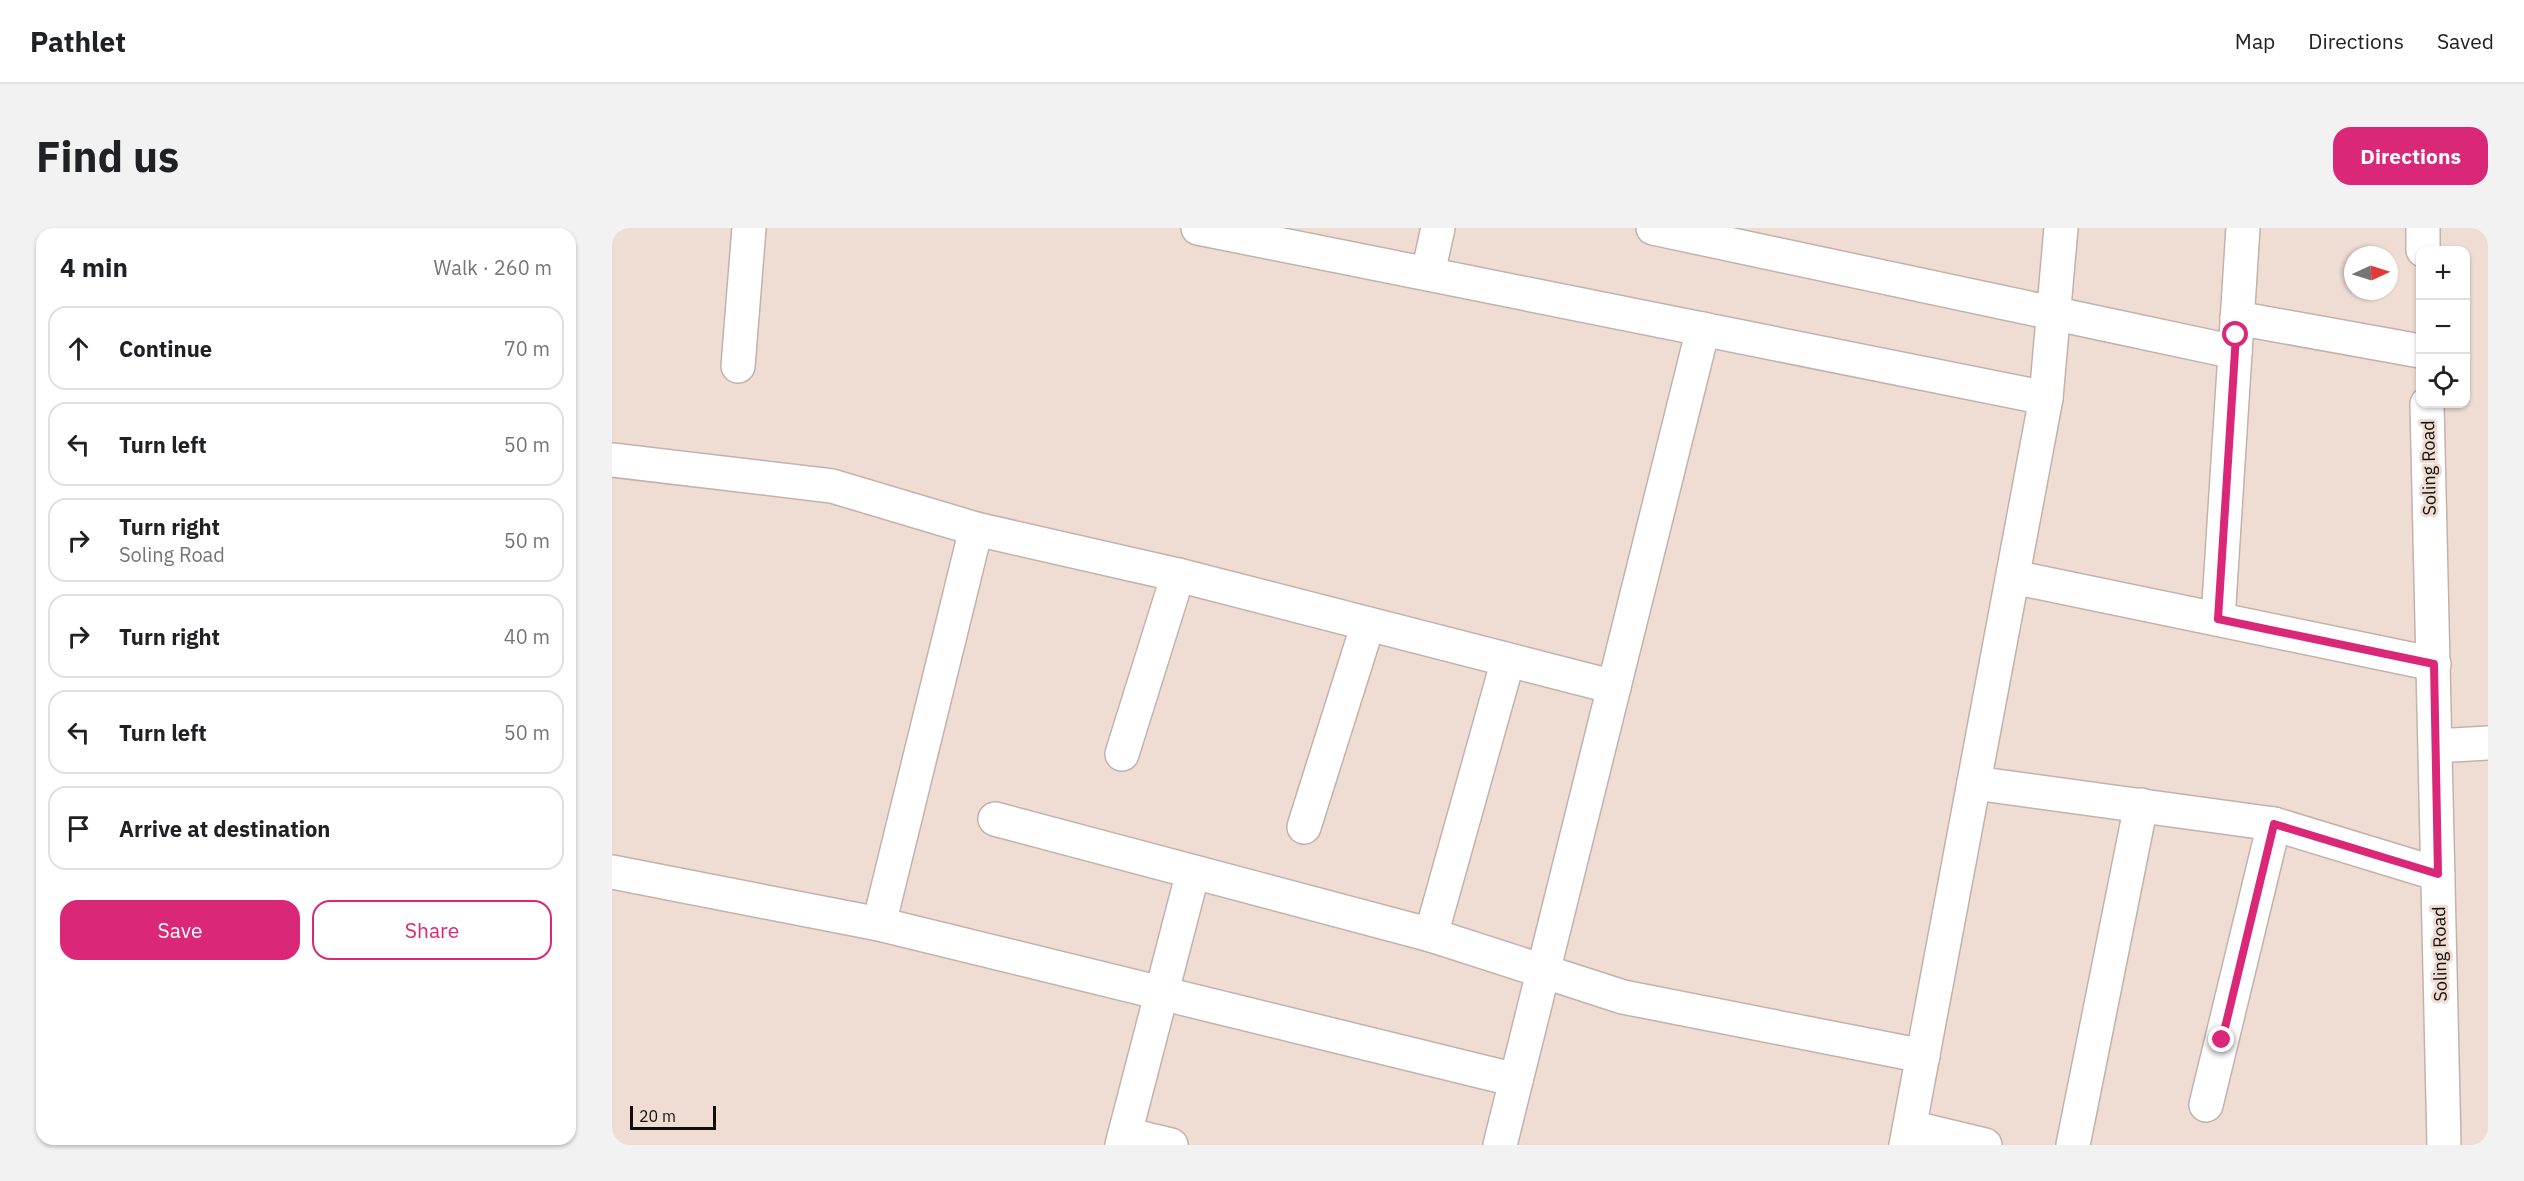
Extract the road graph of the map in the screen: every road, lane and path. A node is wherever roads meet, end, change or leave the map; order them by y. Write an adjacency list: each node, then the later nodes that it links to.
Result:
1 (749, 228): 16 (street)
2 (1198, 228): 8 (street)
3 (1438, 228): 10 (street)
4 (1653, 228): 11 (street)
5 (2061, 228): 11 (street)
6 (2243, 228): 12 (street)
7 (2423, 228): 9 (street)
8 (1237, 231): 10 (street)
9 (2423, 246)
10 (1428, 273): 13 (street)
11 (2054, 313): 15 (street); 17 (street)
12 (2237, 318): 14 (street); 15 (street)
13 (1703, 329): 17 (street); 27 (street)
14 (2416, 350)
15 (2235, 352): 23 (street)
16 (738, 366)
17 (2046, 398): 22 (street)
18 (2427, 408): 26 (street, Soling Road)
19 (612, 460): 20 (street)
20 (976, 529): 21 (street); 39 (street)
21 (1178, 575): 24 (street); 30 (street)
22 (2013, 577): 23 (street); 31 (street)
23 (2218, 619): 26 (street)
24 (1368, 624): 25 (street); 35 (street)
25 (1508, 660): 27 (street); 40 (street)
26 (2434, 664): 29 (street, Soling Road)
27 (1614, 687): 41 (street)
28 (2488, 743): 29 (street)
29 (2436, 746): 38 (street, Soling Road)
30 (1122, 754)
31 (1974, 783): 32 (street); 43 (street)
32 (2141, 806): 34 (street); 51 (street)
33 (995, 819): 37 (street)
34 (2274, 824): 38 (street); 45 (street)
35 (1304, 827)
36 (612, 872): 39 (street)
37 (1193, 872): 40 (street); 42 (street)
38 (2438, 874): 52 (street, Soling Road)
39 (879, 924): 42 (street)
40 (1431, 935): 41 (street)
41 (1543, 971): 43 (street); 44 (street)
42 (1160, 993): 44 (street); 47 (street)
43 (1923, 1056): 46 (street)
44 (1516, 1080): 49 (street)
45 (2206, 1106)
46 (1908, 1136): 50 (street)
47 (1123, 1140): 48 (street)
48 (1170, 1145)
49 (1500, 1145)
50 (1985, 1145)
51 (2073, 1145)
52 (2444, 1145)

